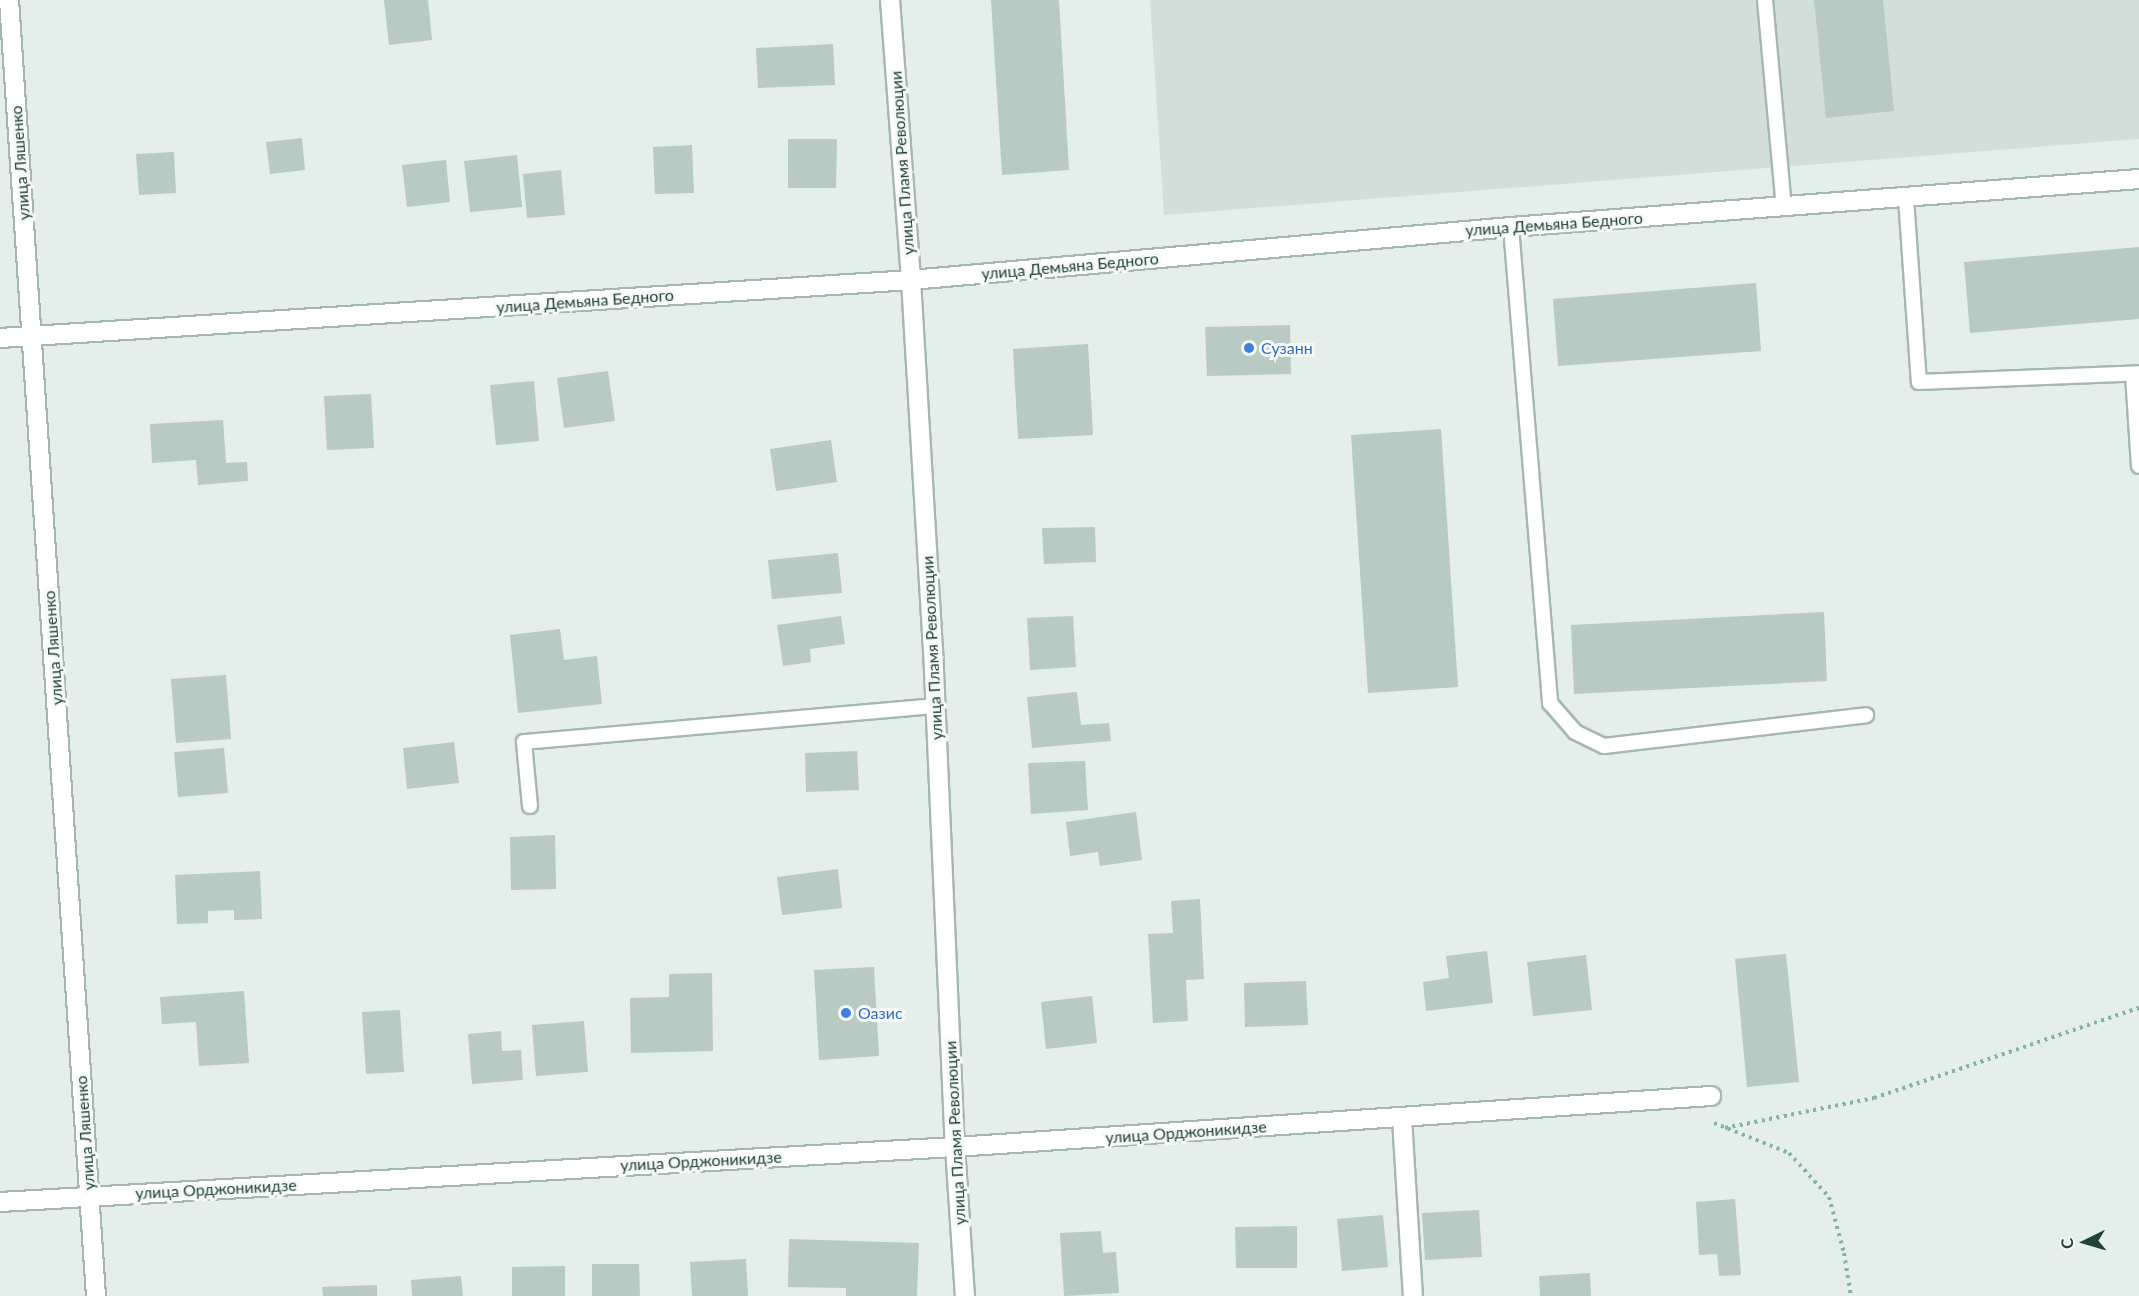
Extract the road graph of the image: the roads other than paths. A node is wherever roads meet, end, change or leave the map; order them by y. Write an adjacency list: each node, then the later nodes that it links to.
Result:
1 (9, 0): 9 (street, улица Ляшенко)
2 (890, 0): 8 (street, улица Пламя Революции)
3 (1765, 0): 6 (lane)
4 (2139, 179): 5 (street, улица Демьяна Бедного)
5 (1906, 198): 6 (street, улица Демьяна Бедного); 11 (lane)
6 (1784, 207): 7 (street, улица Демьяна Бедного)
7 (1511, 227): 8 (street, улица Демьяна Бедного); 14 (lane)
8 (911, 280): 9 (street, улица Демьяна Бедного); 13 (street, улица Пламя Революции)
9 (32, 336): 10 (street, улица Демьяна Бедного); 19 (street, улица Ляшенко)
10 (0, 338)
11 (2136, 374): 12 (lane)
12 (2139, 466)
13 (935, 706): 15 (lane); 18 (street, улица Пламя Революции)
14 (1866, 715)
15 (530, 806)
16 (1711, 1096): 17 (street, улица Орджоникидзе)
17 (1402, 1118): 18 (street, улица Орджоникидзе); 23 (street)
18 (955, 1147): 19 (street, улица Орджоникидзе); 22 (street, улица Пламя Революции)
19 (90, 1196): 20 (street, улица Орджоникидзе); 21 (street, улица Ляшенко)
20 (0, 1202)
21 (96, 1296)
22 (965, 1296)
23 (1413, 1296)

